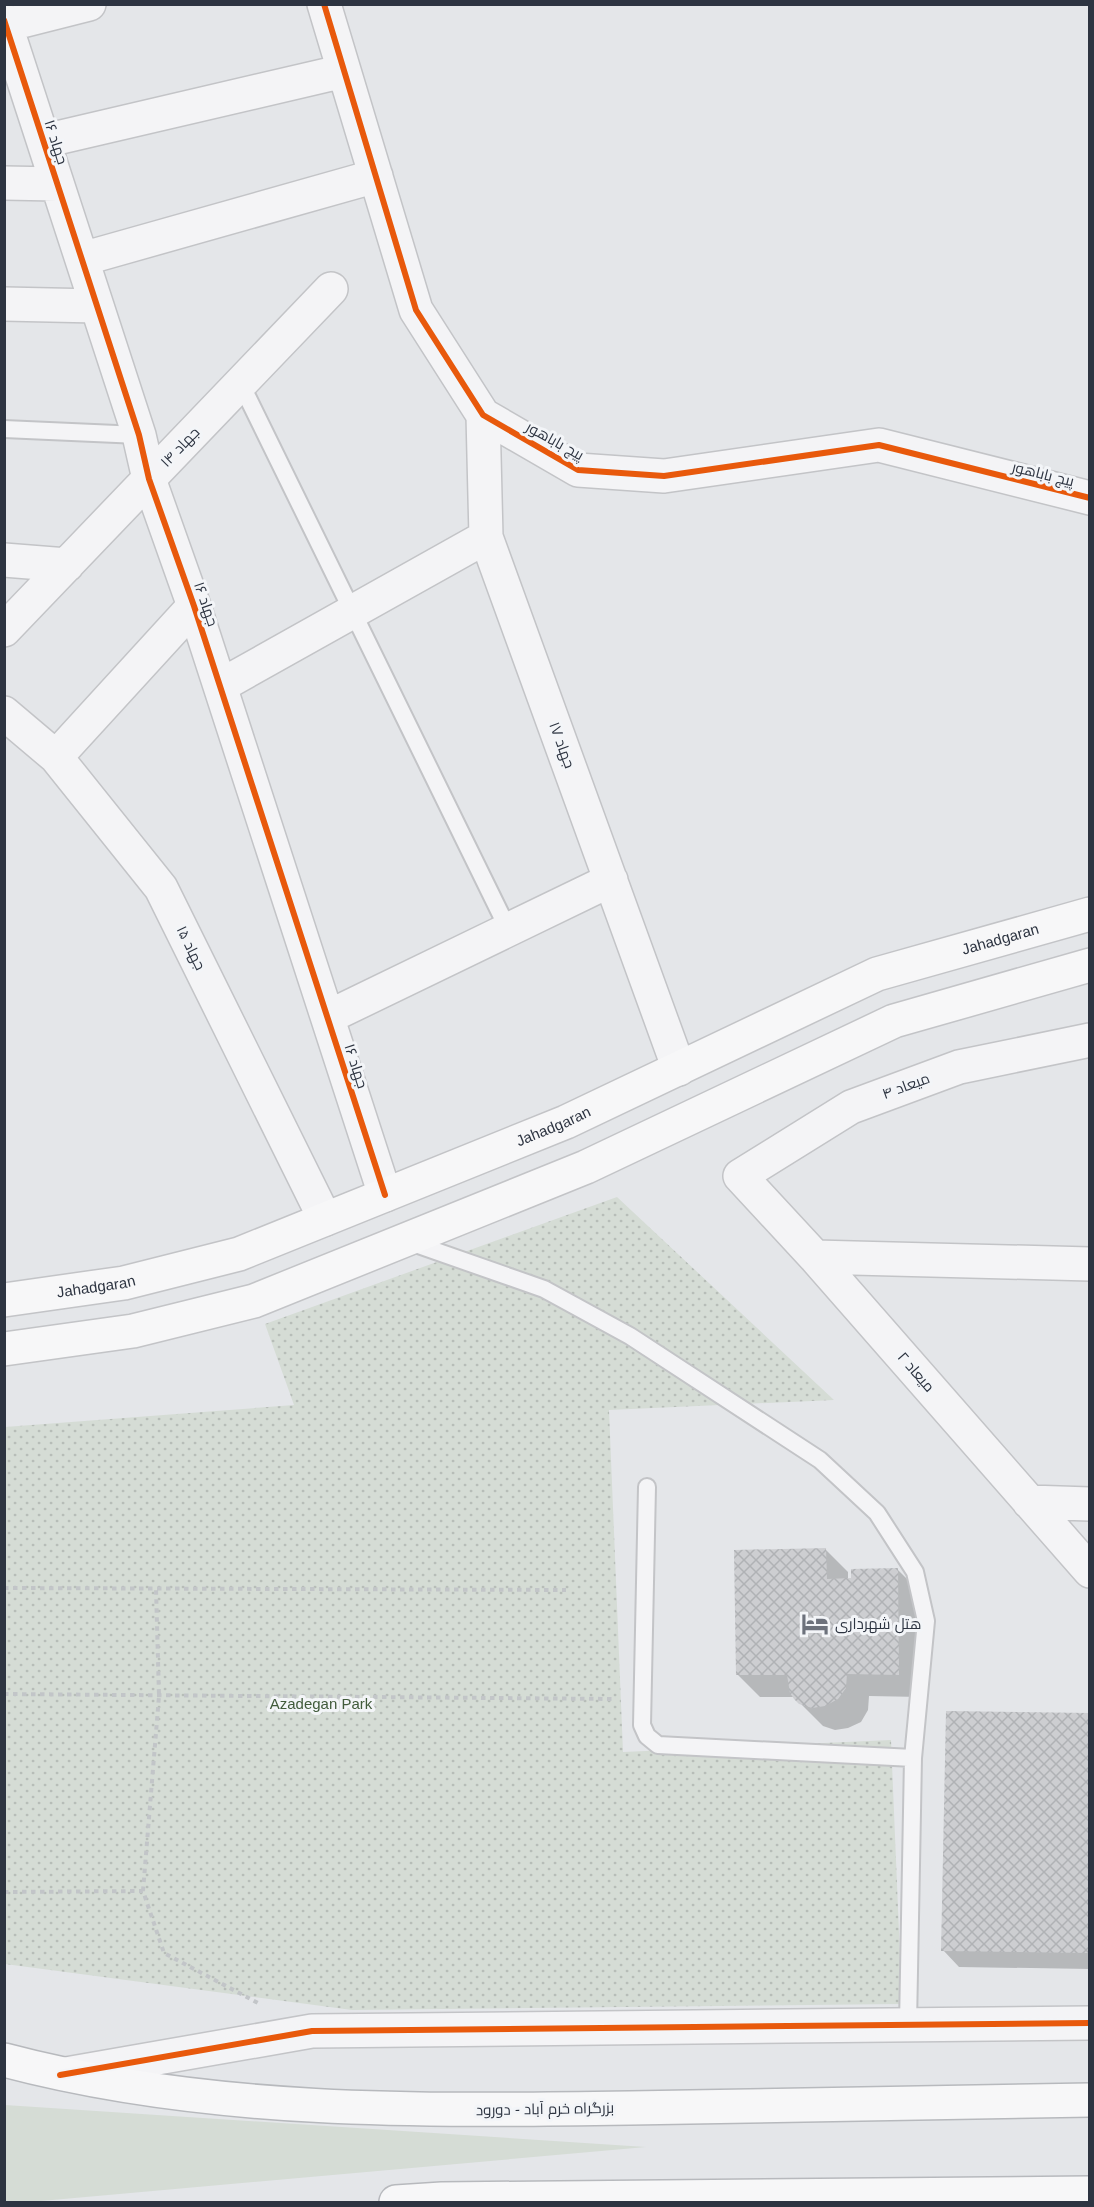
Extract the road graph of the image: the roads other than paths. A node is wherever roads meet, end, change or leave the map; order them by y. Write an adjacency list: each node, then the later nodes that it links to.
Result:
1 (89, 4): 3 (street)
2 (324, 4): 5 (street, پیچ باباهور)
3 (5, 22): 4 (street, جهاد ۱۶)
4 (11, 62): 6 (street, جهاد ۱۶)
5 (344, 71): 6 (street); 7 (street, پیچ باباهور)
6 (44, 141): 9 (street, جهاد ۱۶)
7 (376, 176): 10 (street); 15 (street, پیچ باباهور)
8 (4, 183): 9 (street)
9 (57, 184): 10 (street, جهاد ۱۶)
10 (82, 259): 13 (street, جهاد ۱۶)
11 (331, 289): 14 (street, جهاد ۱۴)
12 (4, 304): 13 (street)
13 (97, 306): 17 (street, جهاد ۱۶)
14 (241, 384): 18 (street, جهاد ۱۴); 24 (lane)
15 (483, 415): 19 (street, پیچ باباهور); 20 (street, جهاد ۱۷)
16 (4, 429): 17 (lane)
17 (139, 435): 18 (street, جهاد ۱۶)
18 (149, 479): 22 (street, جهاد ۱۴); 23 (street, جهاد ۱۶)
19 (1089, 498)
20 (486, 537): 24 (street); 29 (street, جهاد ۱۷)
21 (4, 560): 22 (street)
22 (67, 565): 25 (street, جهاد ۱۴)
23 (194, 606): 26 (street, جهاد ۱۶); 28 (street)
24 (352, 611): 26 (street); 31 (lane)
25 (4, 630)
26 (220, 686): 33 (street, جهاد ۱۶)
27 (4, 713): 28 (street, جهاد ۱۵)
28 (57, 757): 38 (street, جهاد ۱۵)
29 (611, 880): 31 (street); 35 (street, جهاد ۱۷)
30 (1089, 914): 35 (main road, Jahadgaran)
31 (508, 929): 33 (street)
32 (1089, 965): 39 (main road)
33 (328, 1017): 37 (street, جهاد ۱۶)
34 (1089, 1040): 36 (street, میعاد ۴)
35 (679, 1069): 37 (main road, Jahadgaran)
36 (740, 1176): 40 (street, میعاد ۲)
37 (385, 1195): 38 (main road, Jahadgaran)
38 (325, 1219): 42 (main road, Jahadgaran)
39 (403, 1240): 43 (main road); 48 (lane)
40 (814, 1257): 41 (street); 45 (street, میعاد ۲)
41 (1089, 1264)
42 (4, 1300)
43 (4, 1349)
44 (647, 1487): 48 (lane)
45 (1029, 1502): 46 (street); 47 (street, میعاد ۲)
46 (1089, 1504)
47 (1089, 1571)
48 (913, 1758): 50 (lane)
49 (1089, 2024): 50 (street)
50 (908, 2025): 52 (street)
51 (4, 2060): 52 (main road, بزرگراه خرم آباد - دورود)
52 (60, 2075): 53 (main road, بزرگراه خرم آباد - دورود)
53 (1089, 2100)
54 (1089, 2193): 55 (main road)
55 (396, 2202)

